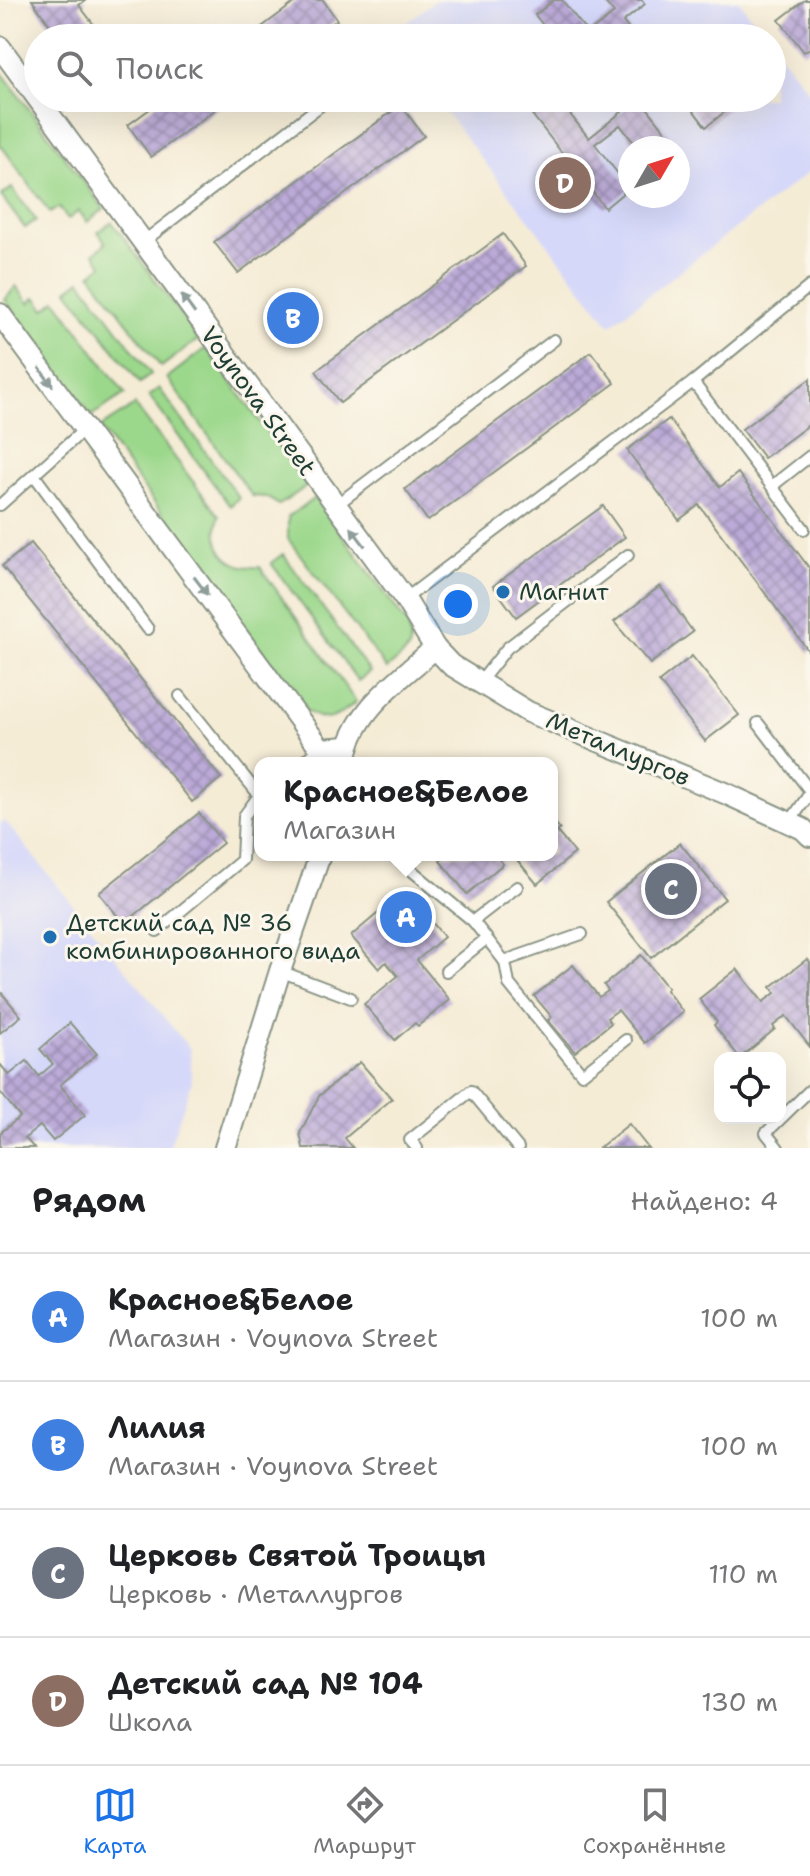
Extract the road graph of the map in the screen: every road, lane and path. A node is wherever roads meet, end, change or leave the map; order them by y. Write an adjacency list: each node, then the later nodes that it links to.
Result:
1 (0, 47): 2 (street, Voynova Street)
2 (24, 80)
3 (48, 112): 5 (street, Voynova Street)
4 (312, 112): 5 (lane)
5 (143, 242): 15 (street, Voynova Street, one-way to 5)
6 (810, 286): 9 (lane)
7 (0, 314): 10 (street, one-way to 10)
8 (554, 340): 15 (lane)
9 (693, 382): 13 (lane); 18 (lane)
10 (85, 429): 12 (lane); 24 (street, one-way to 24)
11 (810, 456): 13 (lane)
12 (34, 475): 14 (lane); 19 (lane)
13 (772, 486): 16 (lane)
14 (0, 505)
15 (335, 506): 18 (street, Voynova Street, one-way to 15)
16 (804, 529)
17 (628, 555): 21 (lane)
18 (405, 599): 20 (street, Voynova Street)
19 (148, 629)
20 (435, 648): 21 (street, Металлургов); 25 (street)
21 (480, 682): 30 (street, Металлургов)
22 (180, 696): 27 (lane)
23 (758, 723): 28 (lane)
24 (321, 749): 25 (street); 26 (lane)
25 (346, 755)
26 (310, 757)
27 (254, 787)
28 (810, 792): 30 (lane)
29 (254, 802): 36 (lane)
30 (789, 823): 31 (street, Металлургов)
31 (810, 836)
32 (318, 861): 40 (street)
33 (400, 861): 35 (lane)
34 (517, 887): 35 (lane)
35 (473, 921): 38 (lane)
36 (157, 931)
37 (582, 934): 39 (lane)
38 (486, 939): 39 (lane); 41 (lane)
39 (504, 961): 43 (lane)
40 (280, 971): 42 (lane); 45 (street)
41 (446, 971)
42 (351, 998)
43 (626, 1040)
44 (810, 1090): 48 (lane)
45 (225, 1148)
46 (417, 1148): 47 (lane)
47 (518, 1148)
48 (778, 1148)

